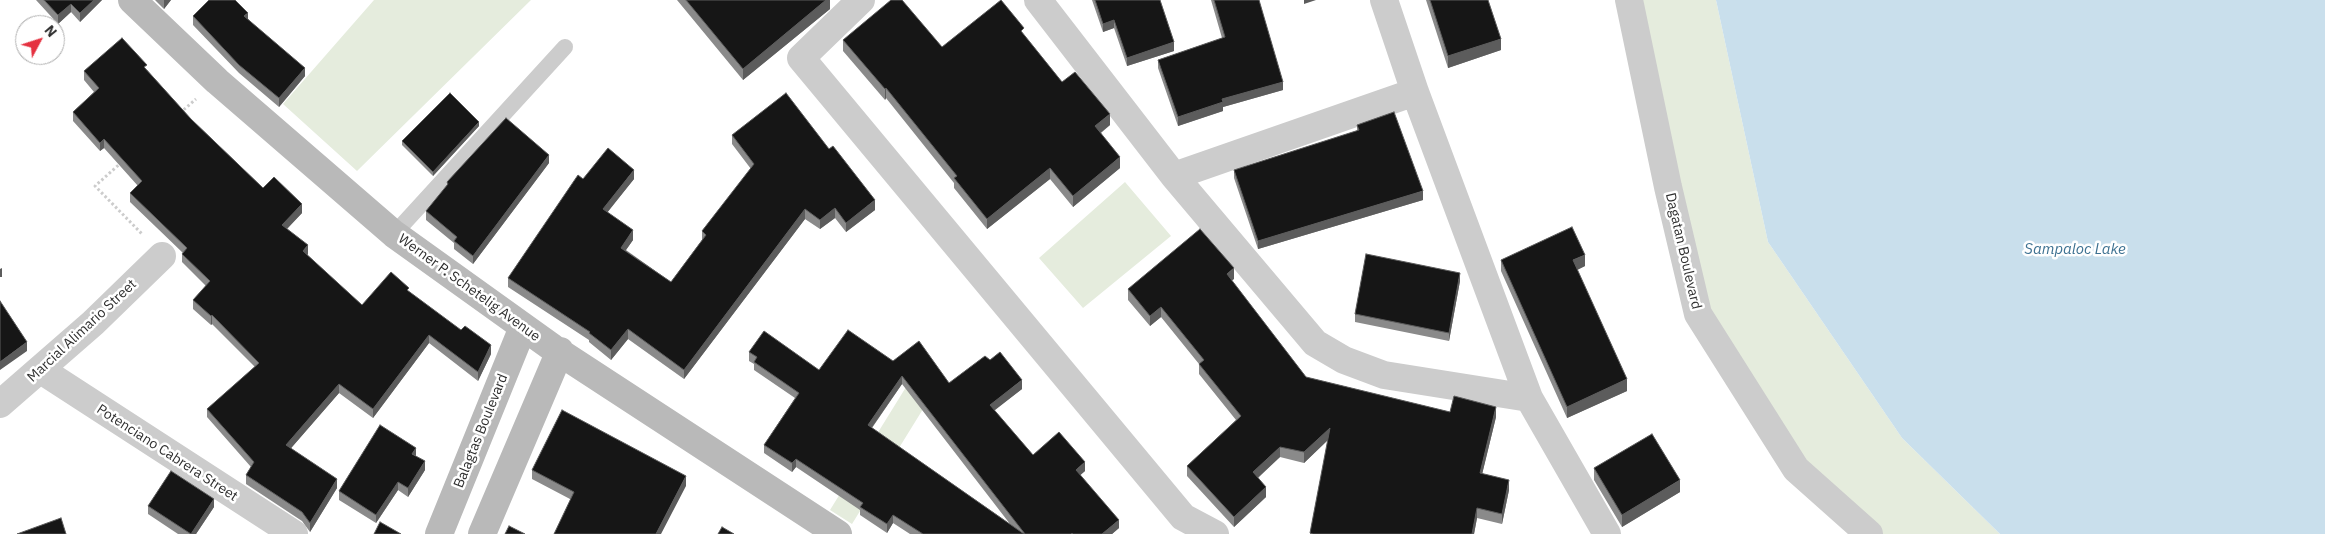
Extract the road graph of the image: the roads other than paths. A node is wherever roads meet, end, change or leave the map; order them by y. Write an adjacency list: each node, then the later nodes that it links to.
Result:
1 (132, 0): 9 (main road, Werner P. Schetelig Avenue)
2 (861, 0): 20 (street)
3 (1038, 0): 8 (street)
4 (1384, 0): 7 (street)
5 (1629, 0): 22 (street, Dagatan Boulevard)
6 (565, 47): 9 (lane)
7 (1415, 92): 8 (street); 14 (street)
8 (1174, 176): 14 (street)
9 (394, 234): 11 (main road, Werner P. Schetelig Avenue)
10 (162, 256): 13 (street, Marcial Alimario Street)
11 (523, 327): 12 (main road, Werner P. Schetelig Avenue); 17 (main road, Balagtas Boulevard)
12 (560, 351): 18 (main road); 19 (main road, Werner P. Schetelig Avenue)
13 (41, 370): 15 (street, Marcial Alimario Street); 16 (street, Potenciano Cabrera Street)
14 (1529, 398): 21 (street)
15 (0, 404)
16 (294, 534)
17 (439, 534)
18 (482, 534)
19 (838, 534)
20 (1215, 534)
21 (1607, 534)
22 (1868, 534)

